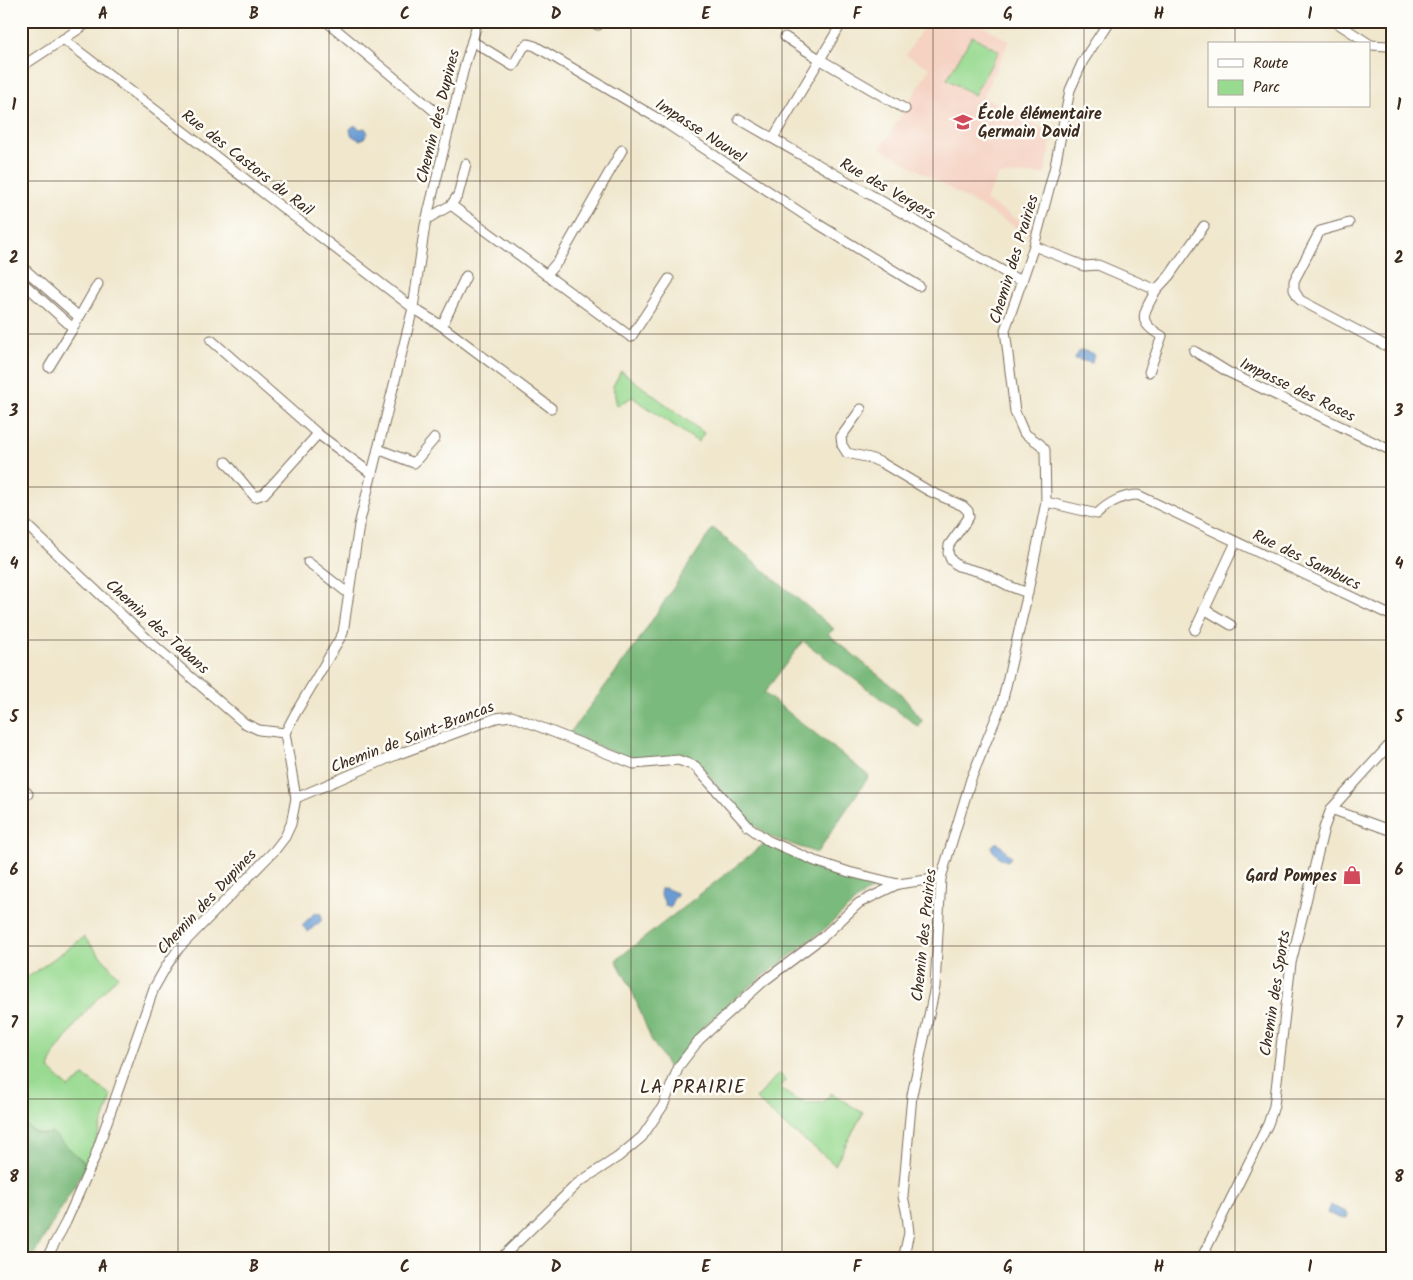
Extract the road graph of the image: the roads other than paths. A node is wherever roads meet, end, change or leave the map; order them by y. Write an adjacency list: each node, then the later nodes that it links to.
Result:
1 (90, 21): 10 (street)
2 (326, 21): 19 (street)
3 (478, 21): 11 (street, Chemin des Dupines)
4 (590, 21): 5 (street)
5 (602, 21)
6 (844, 21): 15 (street)
7 (1109, 21): 27 (street, Chemin des Prairies)
8 (1334, 21): 12 (street)
9 (785, 37): 15 (street)
10 (63, 39): 16 (street); 37 (street, Rue des Castors du Rail)
11 (472, 42): 19 (street, Chemin des Dupines); 35 (street, Impasse Nouvel)
12 (1366, 42)
13 (1370, 44): 14 (street)
14 (1388, 46)
15 (821, 60): 17 (street); 20 (street)
16 (21, 67)
17 (906, 109)
18 (739, 119): 20 (street, Rue des Vergers)
19 (450, 124): 24 (street, Chemin des Dupines)
20 (772, 138): 33 (street, Rue des Vergers)
21 (622, 150): 29 (street)
22 (466, 164): 23 (street)
23 (451, 204): 24 (street); 29 (street)
24 (427, 219): 37 (street, Chemin des Dupines)
25 (1349, 222): 42 (street)
26 (1204, 226): 36 (street)
27 (1034, 246): 33 (street, Chemin des Prairies); 36 (street)
28 (21, 266): 38 (street)
29 (546, 275): 31 (street)
30 (466, 276): 39 (street)
31 (669, 279)
32 (21, 282): 40 (street)
33 (1022, 282): 54 (street, Chemin des Prairies)
34 (98, 284): 38 (street)
35 (920, 286)
36 (1156, 290): 45 (street)
37 (413, 308): 39 (street); 50 (street, Chemin des Dupines)
38 (79, 318): 40 (street)
39 (442, 326): 46 (street)
40 (73, 328): 44 (street)
41 (211, 340): 48 (street)
42 (1392, 349)
43 (1194, 351): 51 (street, Impasse des Roses)
44 (49, 367)
45 (1149, 372)
46 (551, 408)
47 (861, 409): 58 (street)
48 (318, 434): 52 (street); 53 (street)
49 (435, 438): 50 (street)
50 (378, 449): 53 (street, Chemin des Dupines)
51 (1392, 450)
52 (226, 462)
53 (372, 474): 59 (street, Chemin des Dupines)
54 (1046, 502): 56 (street, Rue des Sambucs); 58 (street, Chemin des Prairies)
55 (21, 520): 64 (street, Chemin des Tabans)
56 (1236, 542): 60 (street, Rue des Sambucs); 61 (street, Rue des Sambucs)
57 (308, 562): 59 (street)
58 (1028, 593): 69 (street, Chemin des Prairies)
59 (349, 594): 64 (street, Chemin des Dupines)
60 (1204, 609): 62 (street); 63 (street, Rue des Sambucs)
61 (1392, 616)
62 (1231, 624)
63 (1195, 630)
64 (285, 733): 66 (street, Chemin des Dupines)
65 (1392, 742): 67 (street, Chemin des Sports)
66 (296, 798): 70 (street, Chemin de Saint-Brancas); 71 (street, Chemin des Dupines)
67 (1331, 810): 68 (street); 74 (street, Chemin des Sports)
68 (1392, 830)
69 (940, 878): 70 (street, Chemin de Saint-Brancas); 73 (street, Chemin des Prairies)
70 (898, 884): 72 (street)
71 (46, 1259)
72 (500, 1259)
73 (903, 1259)
74 (1201, 1259)

